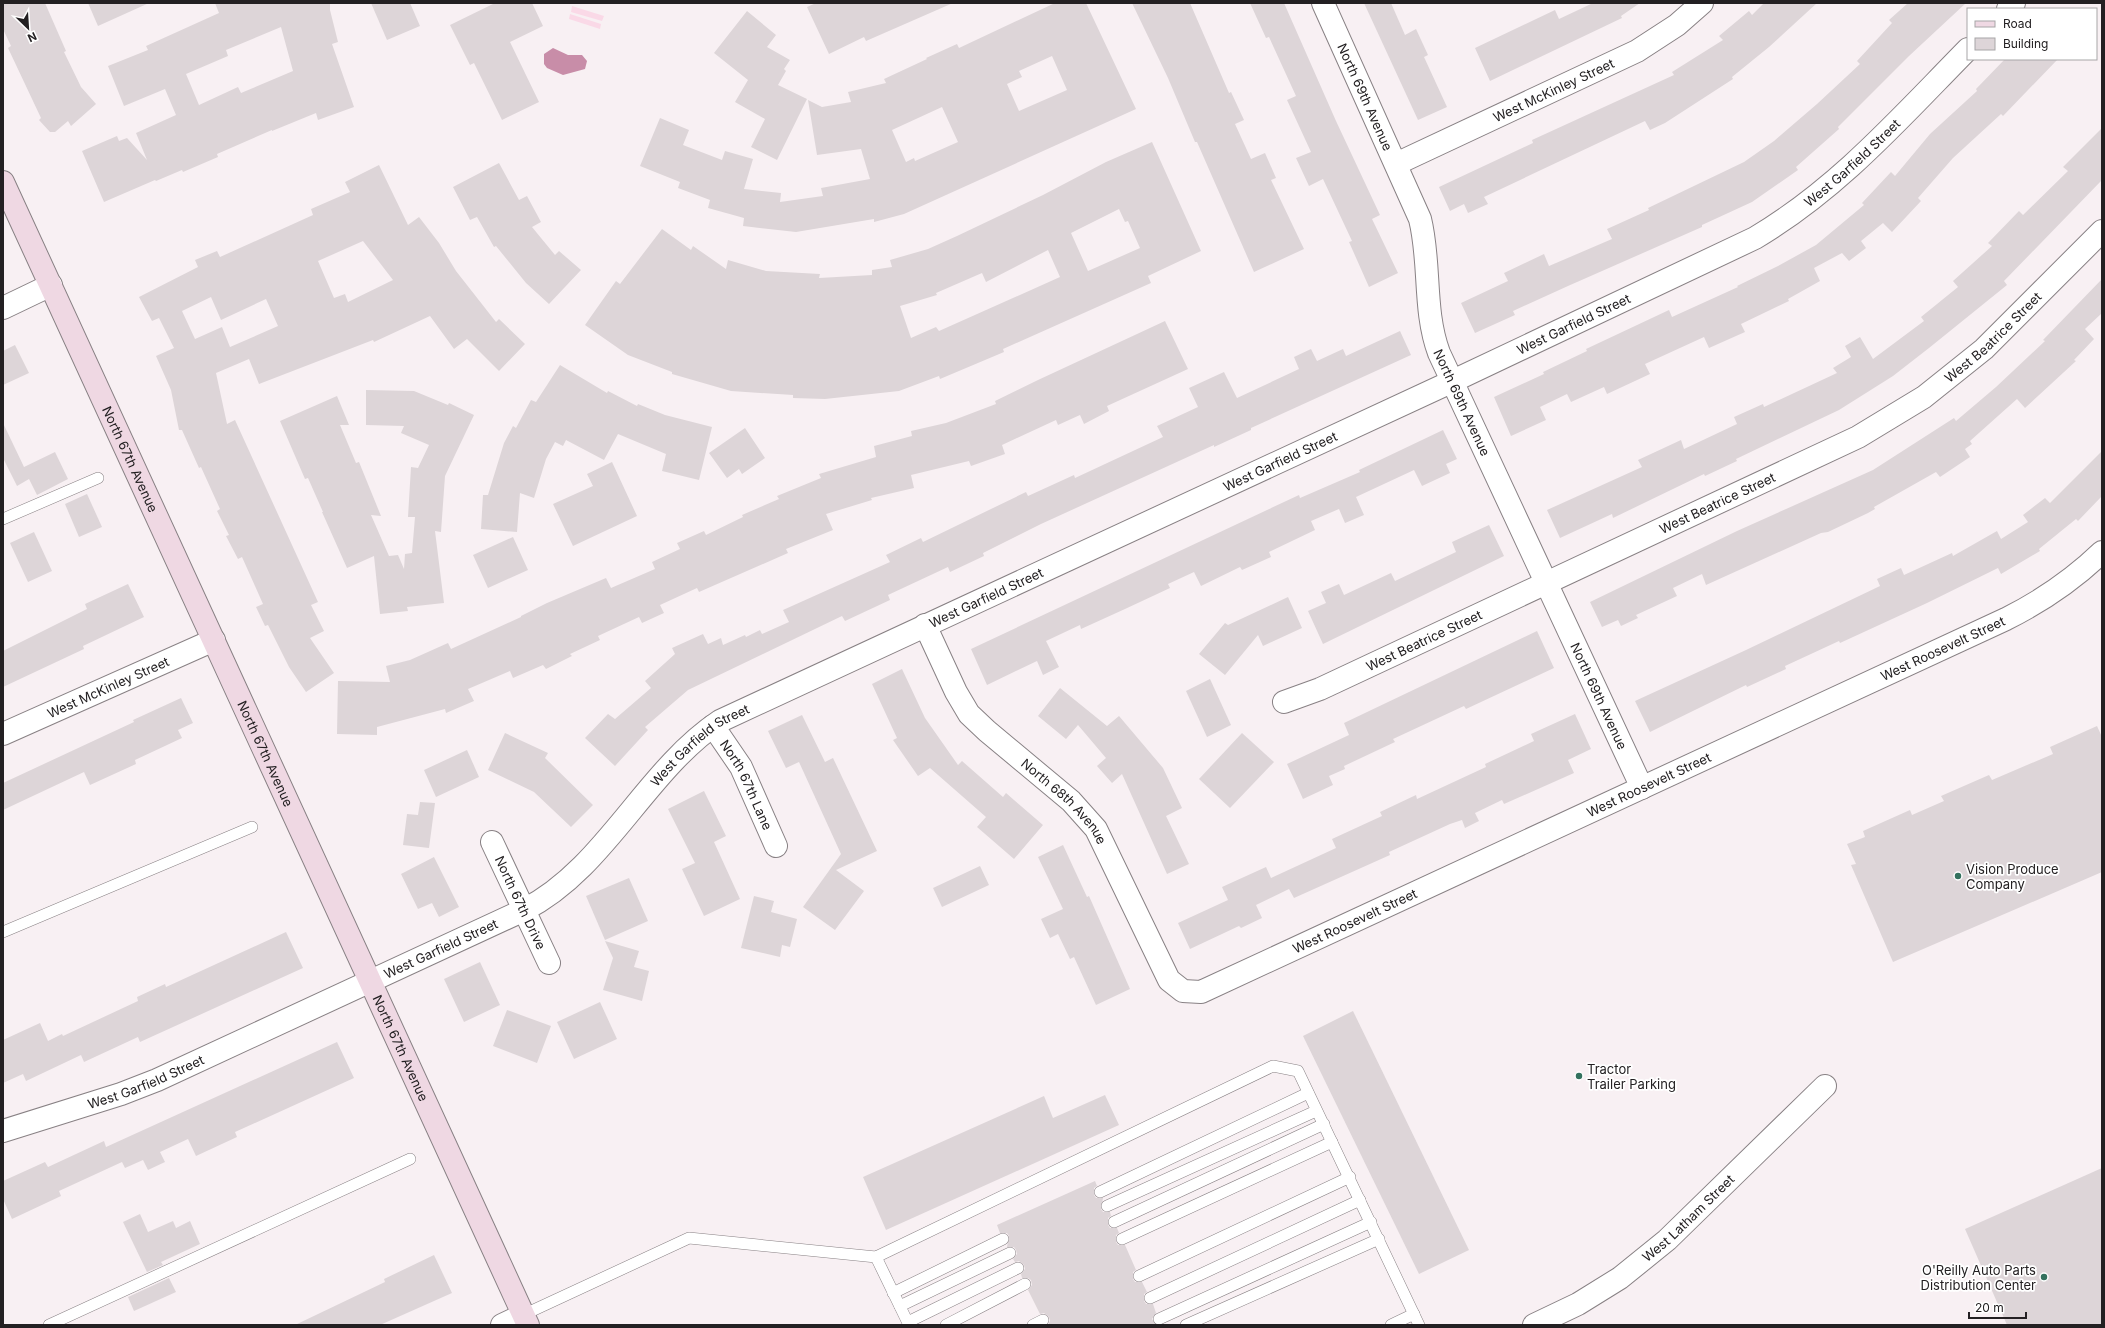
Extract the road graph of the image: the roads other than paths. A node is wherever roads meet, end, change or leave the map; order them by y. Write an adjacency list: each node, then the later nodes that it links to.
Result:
1 (1323, 3): 4 (street, North 69th Avenue)
2 (1702, 3): 4 (street, West McKinley Street)
3 (1967, 50): 9 (street, West Garfield Street)
4 (1396, 164): 9 (street, North 69th Avenue)
5 (3, 182): 7 (main road, North 67th Avenue)
6 (2102, 231): 13 (street, West Beatrice Street)
7 (51, 286): 8 (street); 15 (main road, North 67th Avenue)
8 (3, 308)
9 (1453, 382): 13 (street, North 69th Avenue); 14 (street, West Garfield Street)
10 (98, 478): 11 (lane)
11 (3, 520)
12 (2102, 552): 19 (street, West Roosevelt Street)
13 (1547, 583): 16 (street, West Beatrice Street); 19 (street, North 69th Avenue)
14 (925, 625): 17 (street, West Garfield Street); 27 (street, North 68th Avenue)
15 (214, 640): 18 (street, West McKinley Street); 26 (main road, North 67th Avenue)
16 (1284, 702)
17 (713, 726): 22 (street, North 67th Lane); 23 (street, West Garfield Street)
18 (3, 734)
19 (1642, 788): 27 (street, West Roosevelt Street)
20 (252, 827): 24 (lane)
21 (492, 842): 23 (street, North 67th Drive)
22 (776, 846)
23 (524, 910): 25 (street, North 67th Drive); 26 (street, West Garfield Street)
24 (3, 932)
25 (549, 963)
26 (371, 982): 32 (street, West Garfield Street); 54 (main road, North 67th Avenue)
27 (1183, 990)
28 (1825, 1086): 62 (street, West Latham Street)
29 (1308, 1093): 30 (lane); 36 (lane); 45 (lane)
30 (1316, 1111): 31 (lane); 38 (lane)
31 (1324, 1124): 33 (lane); 39 (lane)
32 (3, 1131)
33 (1332, 1142): 35 (lane); 42 (lane)
34 (410, 1159): 56 (lane)
35 (1350, 1177): 37 (lane); 47 (lane)
36 (1100, 1192)
37 (1360, 1200): 40 (lane); 50 (lane)
38 (1107, 1206)
39 (1114, 1222)
40 (1371, 1222): 43 (lane); 53 (lane)
41 (1003, 1239): 49 (lane)
42 (1122, 1239)
43 (1379, 1239): 52 (lane); 59 (lane)
44 (1010, 1253): 51 (lane)
45 (876, 1257): 49 (lane); 54 (lane)
46 (1018, 1268): 55 (lane)
47 (1139, 1276)
48 (1025, 1284): 58 (lane)
49 (893, 1293): 51 (lane)
50 (1150, 1298)
51 (900, 1306): 55 (lane)
52 (1414, 1314): 60 (lane); 61 (lane)
53 (1159, 1319)
54 (526, 1320): 57 (street)
55 (909, 1324)
56 (49, 1325)
57 (502, 1325)
58 (946, 1325)
59 (1186, 1325)
60 (1391, 1325)
61 (1419, 1325)
62 (1534, 1325)

